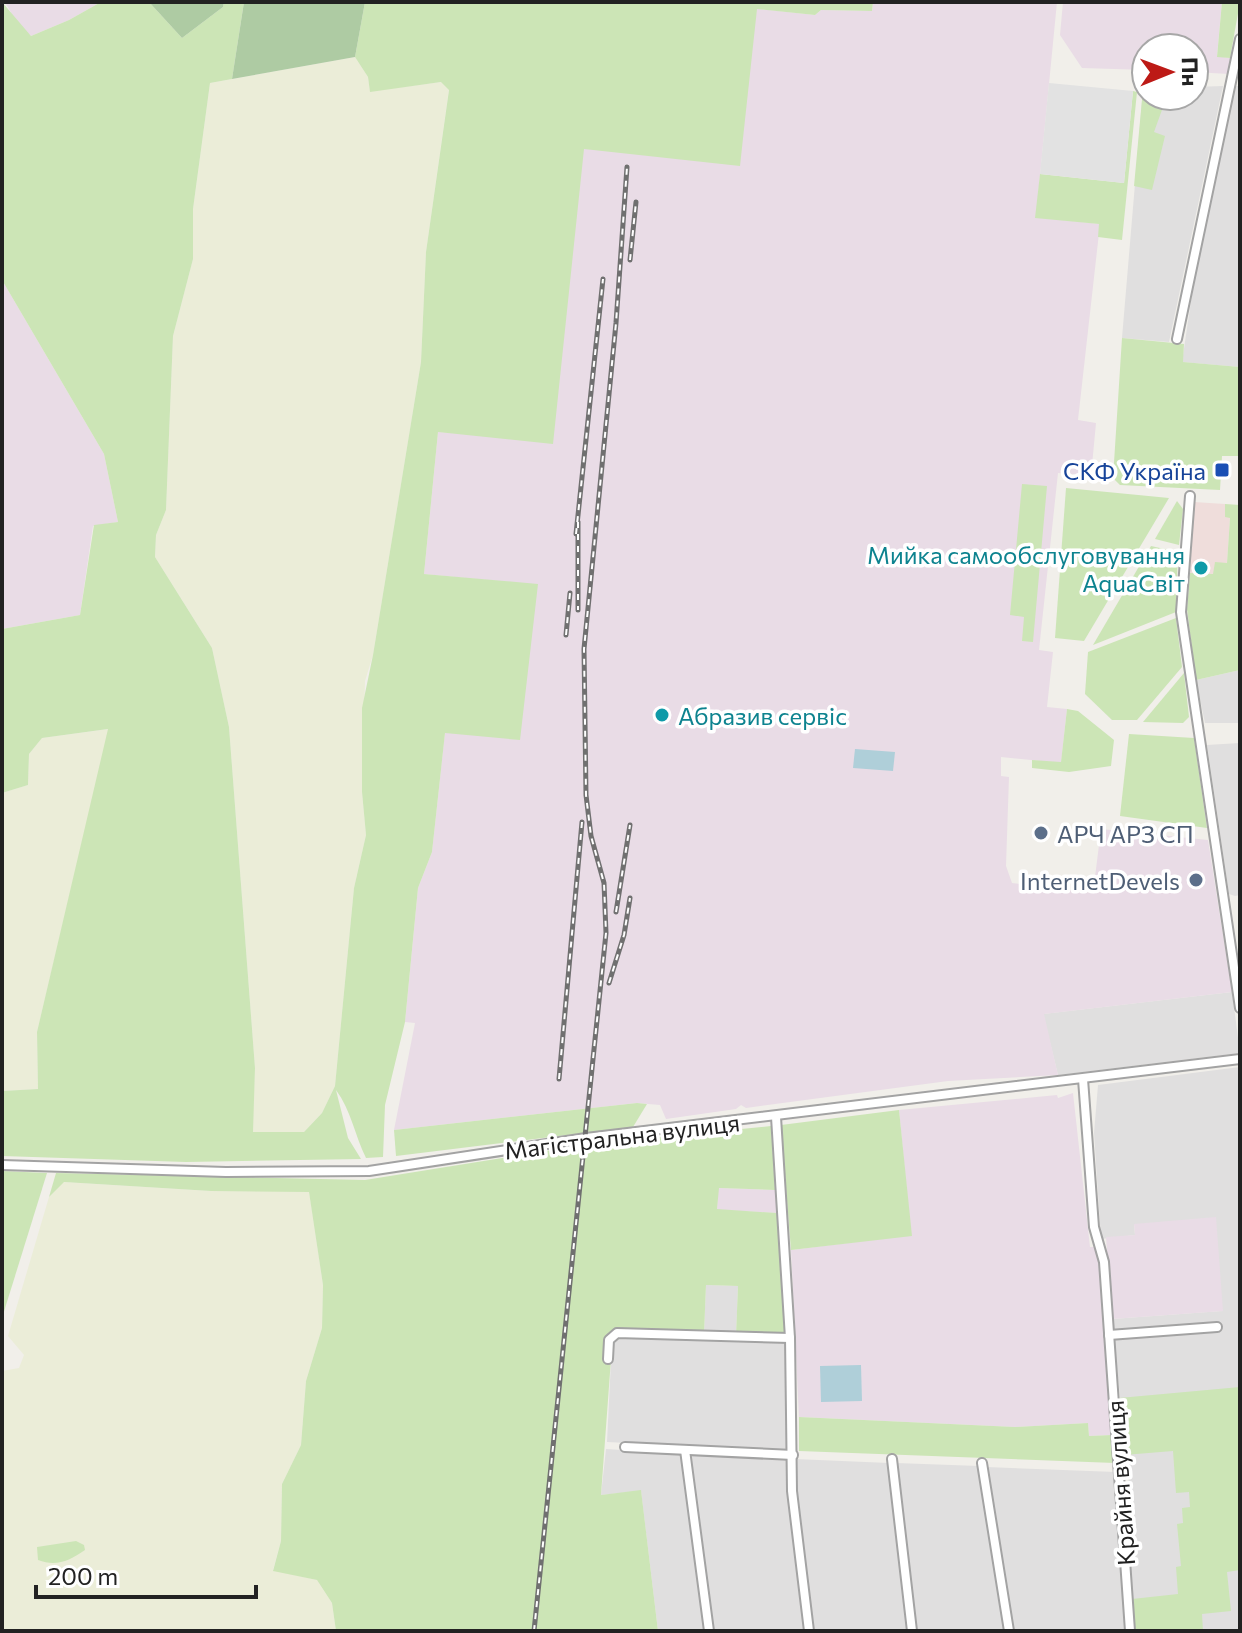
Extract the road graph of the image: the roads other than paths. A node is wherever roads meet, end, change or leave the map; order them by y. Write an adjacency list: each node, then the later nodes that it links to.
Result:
1 (1240, 39): 2 (street)
2 (1177, 339)
3 (1190, 496): 4 (street)
4 (1240, 1008)
5 (1240, 1059): 6 (street, Магістральна вулиця)
6 (1083, 1079): 7 (street, Магістральна вулиця); 10 (street, Крайня вулиця)
7 (776, 1117): 8 (street, Магістральна вулиця); 11 (street)
8 (2, 1165)
9 (1217, 1327): 10 (street)
10 (1109, 1335): 22 (street, Крайня вулиця)
11 (790, 1338): 12 (street); 15 (street)
12 (608, 1359)
13 (625, 1447): 14 (street)
14 (685, 1450): 15 (street); 18 (street)
15 (793, 1455): 19 (street)
16 (892, 1459): 20 (street)
17 (982, 1463): 21 (street)
18 (709, 1631)
19 (809, 1631)
20 (912, 1631)
21 (1009, 1631)
22 (1130, 1631)

